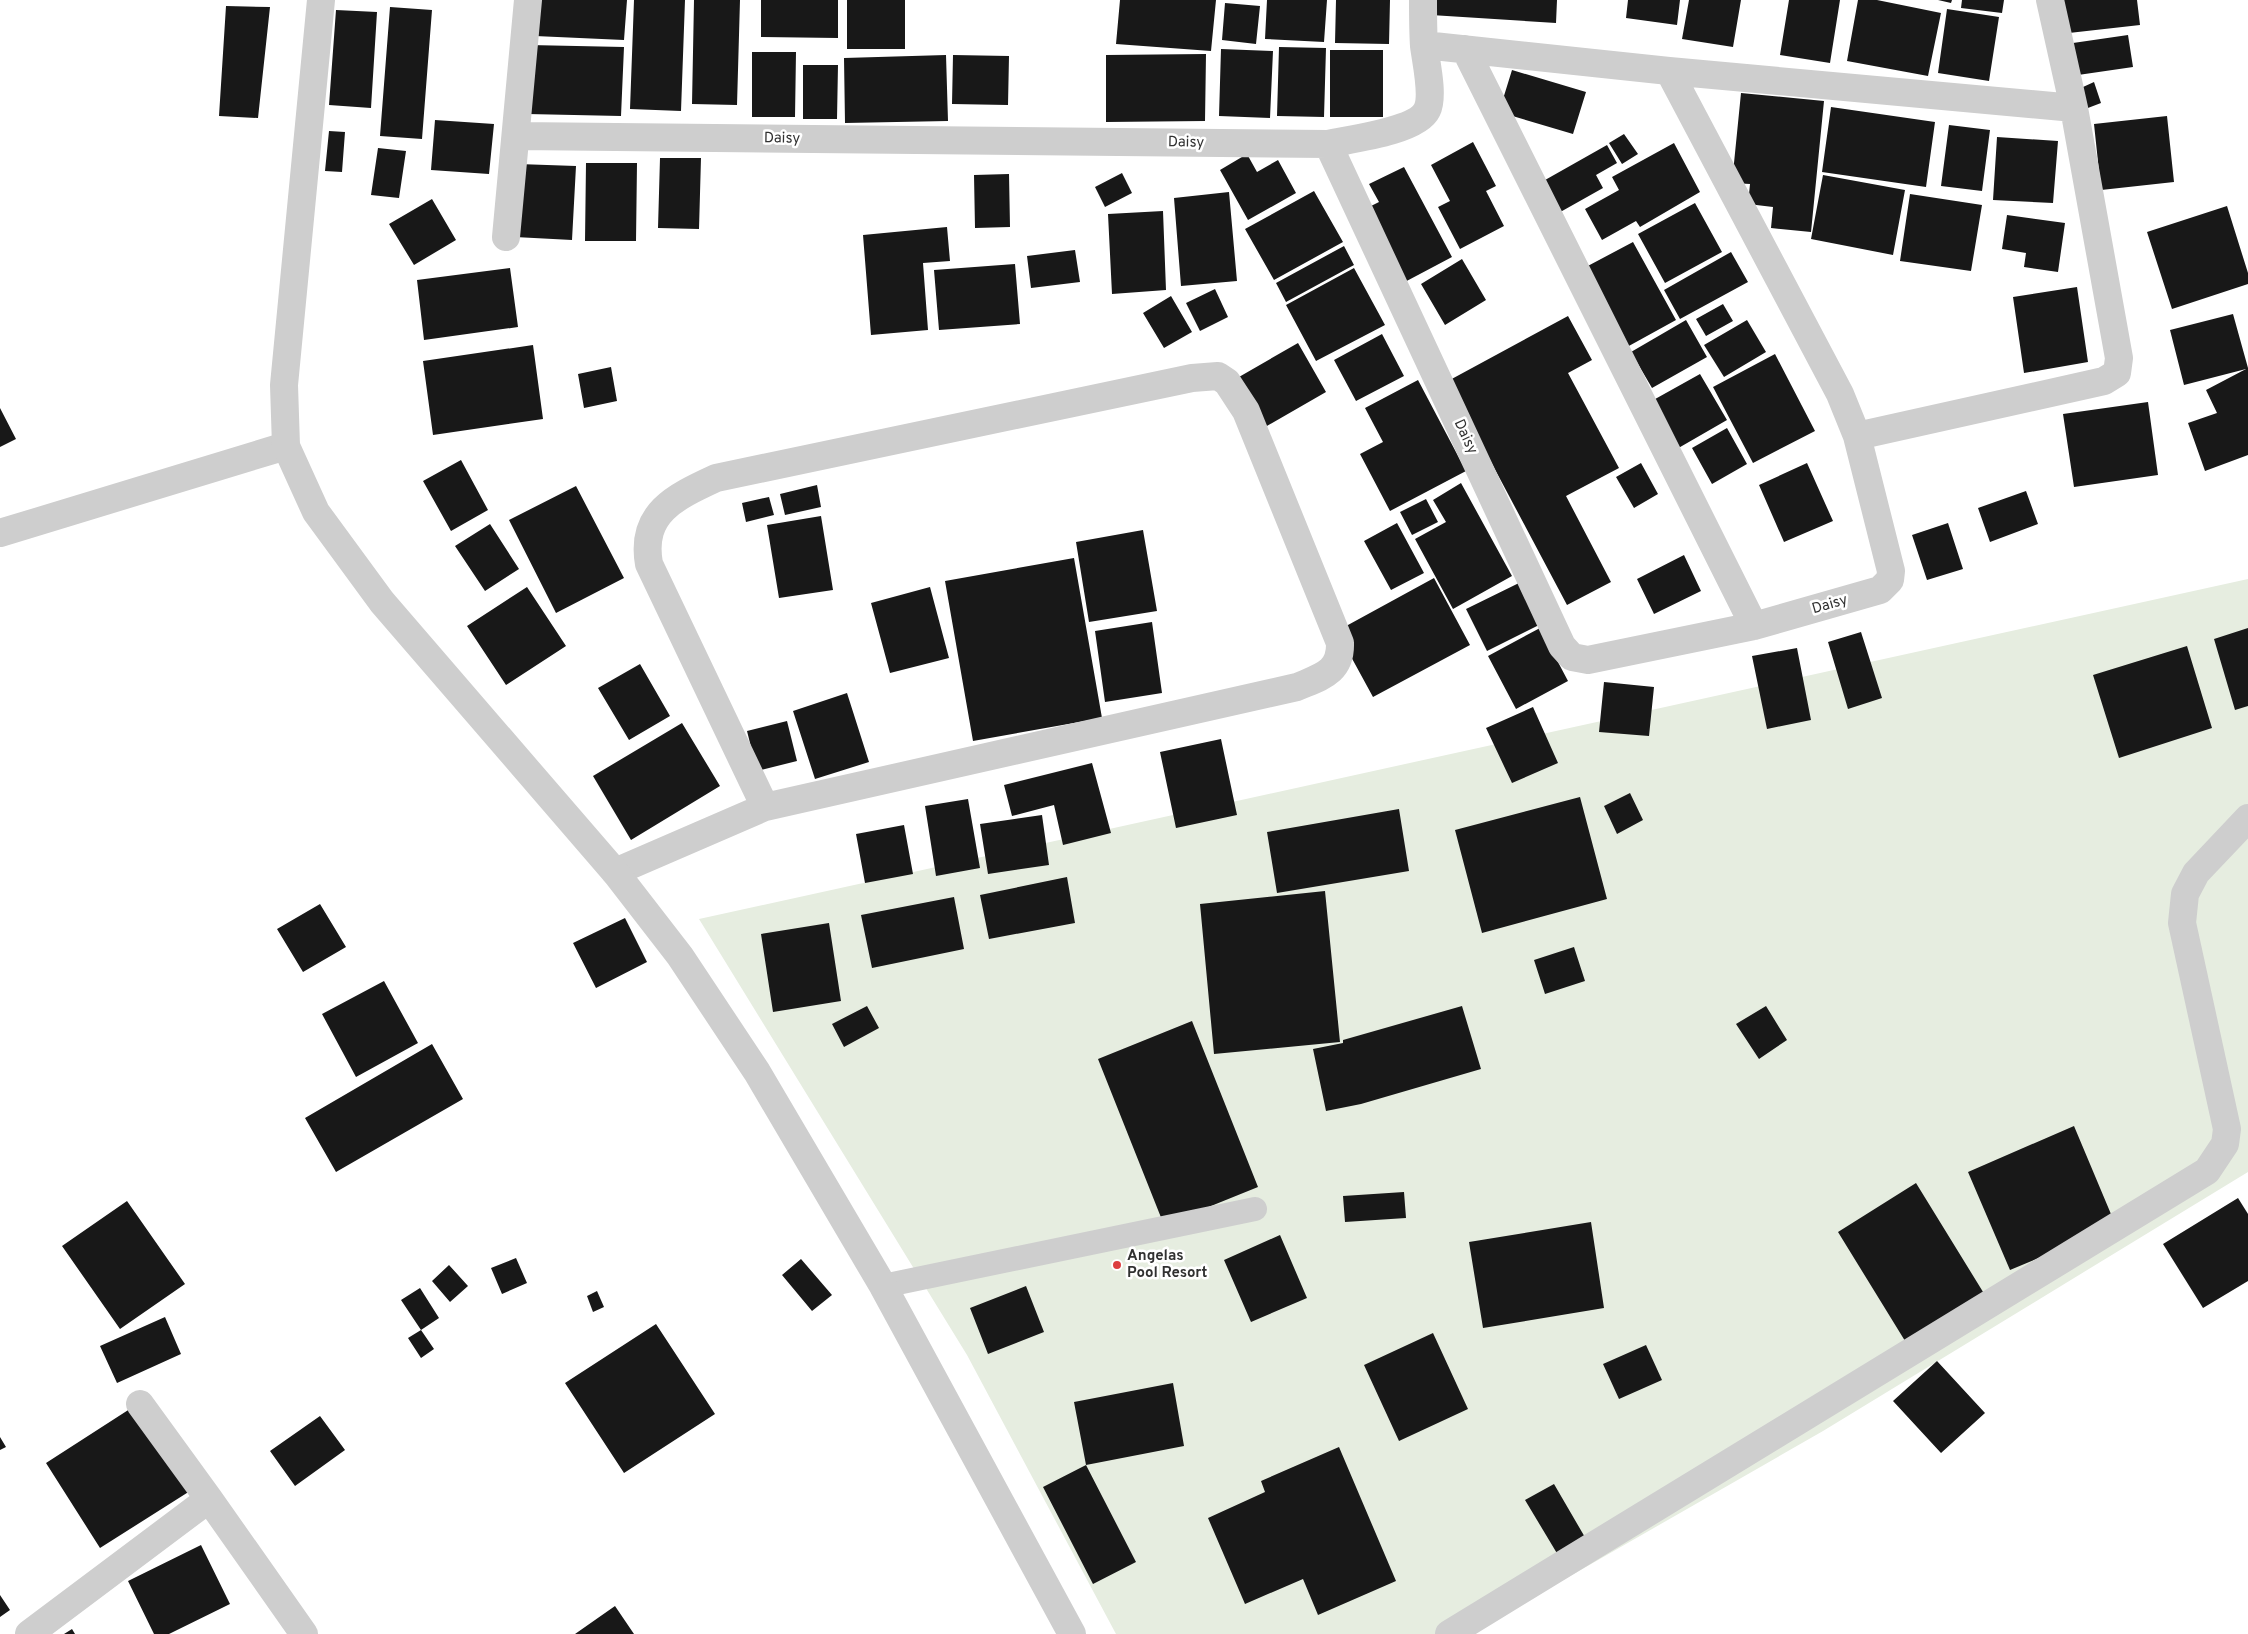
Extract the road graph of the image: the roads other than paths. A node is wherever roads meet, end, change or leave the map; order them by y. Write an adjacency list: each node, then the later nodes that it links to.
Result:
1 (321, 0): 13 (street)
2 (528, 0): 9 (street)
3 (1423, 0): 5 (street)
4 (2050, 0): 8 (street)
5 (1424, 45): 6 (street); 10 (street)
6 (1465, 50): 7 (street); 15 (street)
7 (1669, 71): 8 (street); 12 (street, Daisy)
8 (2074, 108): 12 (street)
9 (517, 136): 10 (street, Daisy); 11 (street)
10 (1328, 144): 15 (street, Daisy)
11 (506, 237)
12 (1857, 436): 15 (street, Daisy)
13 (286, 446): 14 (street); 18 (street)
14 (0, 534)
15 (1754, 626)
16 (765, 808): 16 (street); 18 (street)
17 (2248, 818): 26 (street)
18 (615, 872): 20 (street)
19 (1255, 1209): 20 (lane)
20 (882, 1286): 25 (street)
21 (140, 1404): 22 (street)
22 (210, 1499): 23 (street); 24 (street)
23 (29, 1634)
24 (304, 1634)
25 (1072, 1634)
26 (1449, 1634)

